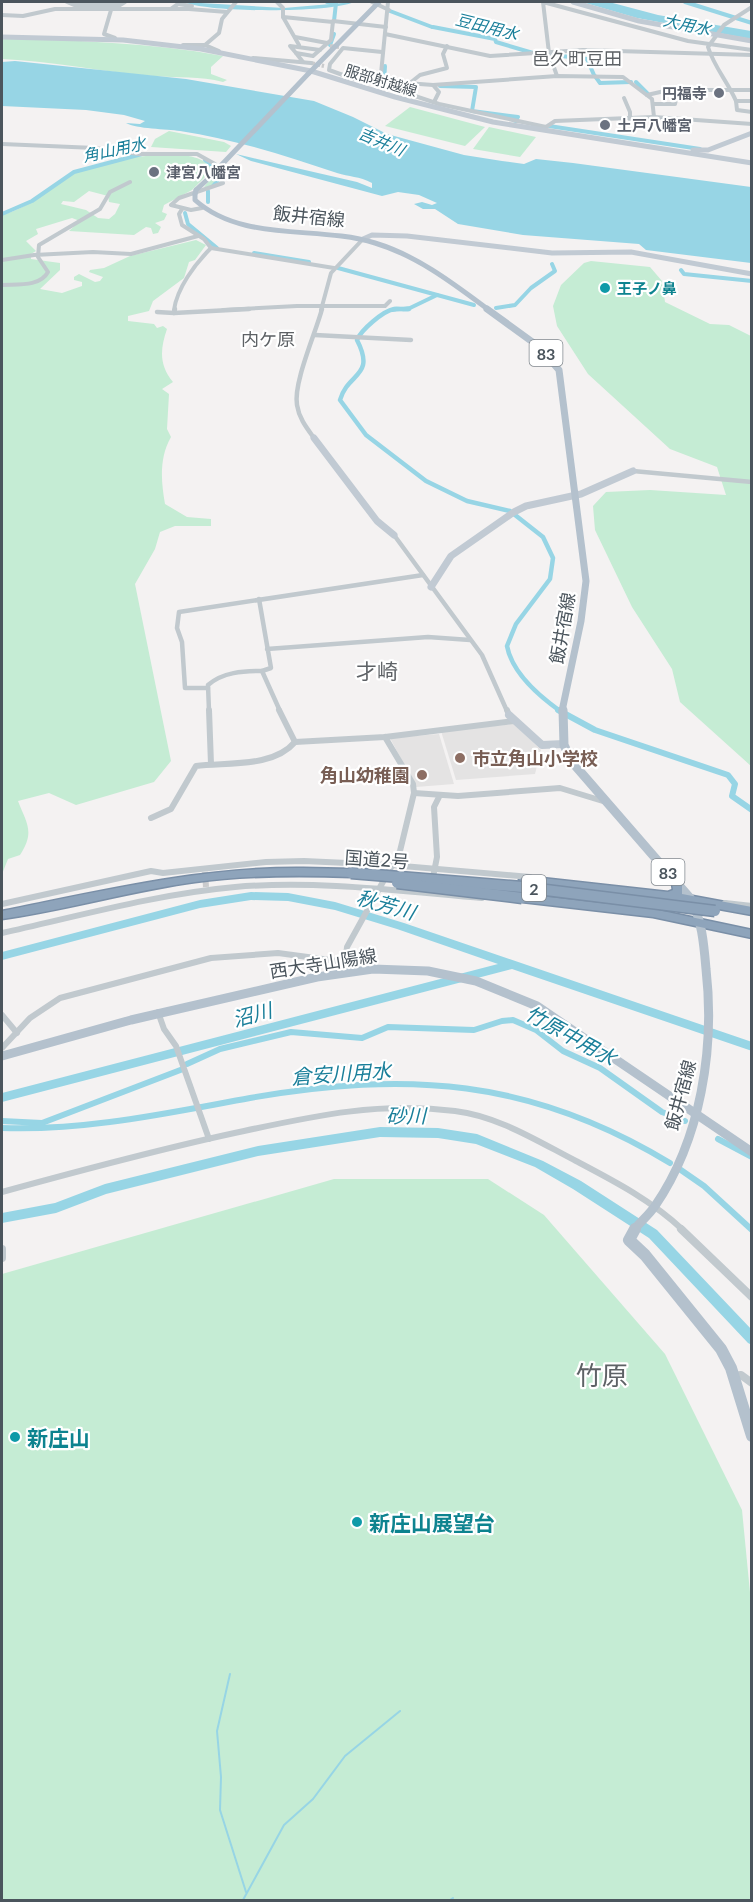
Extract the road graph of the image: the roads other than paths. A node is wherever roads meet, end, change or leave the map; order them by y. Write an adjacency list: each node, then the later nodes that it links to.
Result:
1 (67, 2): 8 (street)
2 (125, 2): 8 (street)
3 (236, 2): 12 (street)
4 (277, 2): 14 (street)
5 (376, 2): 11 (street); 16 (main road)
6 (388, 2): 11 (street)
7 (573, 2): 19 (street)
8 (120, 5): 10 (street)
9 (752, 7): 19 (street)
10 (113, 10): 12 (street); 13 (street); 22 (street)
11 (389, 10): 17 (street)
12 (227, 12): 25 (street)
13 (2, 15)
14 (284, 17): 15 (street); 21 (street)
15 (333, 22): 16 (street); 27 (street)
16 (358, 24): 17 (street); 41 (main road)
17 (386, 27): 18 (street)
18 (385, 34): 29 (street); 33 (street)
19 (717, 35): 23 (street); 28 (street)
20 (2, 37): 22 (street, 服部射越線)
21 (295, 37): 26 (street); 27 (street)
22 (123, 40): 24 (street, 服部射越線)
23 (752, 41)
24 (180, 45): 25 (street); 32 (street, 服部射越線)
25 (205, 45): 32 (street)
26 (299, 45): 30 (street); 34 (street)
27 (328, 45): 30 (street)
28 (709, 45): 31 (street); 35 (street); 36 (street)
29 (447, 46): 35 (street); 45 (street)
30 (320, 50): 34 (street)
31 (752, 50)
32 (219, 52): 38 (street, 服部射越線)
33 (382, 52): 44 (street); 44 (street)
34 (296, 53): 39 (street)
35 (549, 53): 36 (street); 42 (street)
36 (711, 54): 37 (street); 48 (street)
37 (752, 55)
38 (252, 58): 39 (street); 41 (street, 服部射越線)
39 (303, 62): 40 (street)
40 (311, 63)
41 (310, 72): 43 (street, 服部射越線); 65 (main road, bridge)
42 (557, 76): 46 (street); 50 (street)
43 (346, 82): 44 (street); 62 (street, 服部射越線)
44 (380, 83): 45 (street); 54 (street)
45 (411, 83): 46 (street)
46 (433, 85): 54 (street)
47 (678, 90): 48 (street); 50 (street); 55 (street)
48 (732, 90): 49 (street); 52 (street)
49 (752, 90)
50 (647, 95): 55 (street)
51 (624, 98): 58 (street)
52 (736, 101): 53 (street); 56 (street)
53 (752, 101)
54 (434, 102): 58 (street)
55 (654, 104): 57 (street)
56 (750, 112): 59 (street)
57 (654, 117): 58 (street); 59 (street)
58 (630, 120)
59 (750, 124)
60 (752, 133): 62 (street)
61 (2, 144): 66 (street)
62 (636, 146): 63 (street, 服部射越線)
63 (752, 163)
64 (130, 182): 70 (street)
65 (202, 208): 66 (street); 68 (main road, 飯井宿線 / 83)
66 (182, 209): 67 (street)
67 (198, 236): 69 (street); 70 (street)
68 (363, 239): 72 (street); 73 (street); 84 (main road, 飯井宿線 / 83)
69 (211, 248): 72 (street); 78 (street)
70 (38, 255): 71 (street); 74 (street)
71 (2, 260)
72 (334, 268): 76 (street)
73 (752, 274)
74 (2, 285)
75 (390, 301): 76 (street)
76 (322, 306): 78 (street); 79 (street)
77 (157, 312): 78 (street)
78 (174, 313)
79 (315, 335): 80 (street); 81 (street)
80 (411, 340)
81 (314, 438): 85 (street)
82 (633, 471): 83 (street); 84 (street)
83 (752, 482)
84 (575, 496): 87 (street); 96 (main road, 飯井宿線 / 83)
85 (394, 536): 86 (street)
86 (423, 575): 87 (street); 88 (street)
87 (431, 587): 89 (street)
88 (259, 599): 90 (street); 92 (street)
89 (470, 640): 90 (street); 93 (street)
90 (267, 649): 91 (street)
91 (262, 671): 92 (street); 95 (street)
92 (208, 688): 97 (street)
93 (512, 718): 94 (street); 96 (street)
94 (385, 737): 95 (street); 98 (street)
95 (295, 742): 97 (street)
96 (564, 744): 100 (main road, 飯井宿線 / 83)
97 (211, 764): 101 (street)
98 (414, 793): 99 (street); 103 (street)
99 (439, 796): 100 (street); 104 (street)
100 (606, 802): 107 (main road, 飯井宿線 / 83)
101 (151, 818)
102 (368, 864): 103 (street); 109 (street); 117 (street)
103 (391, 865): 104 (street); 110 (street)
104 (434, 868): 106 (street); 112 (street)
105 (345, 874): 108 (highway, bridge); 119 (highway, bridge); 121 (highway); 122 (highway, 国道2号 / 2, bridge)
106 (499, 874): 108 (street); 114 (street)
107 (677, 882): 113 (highway); 115 (main road, 飯井宿線 / 83)
108 (584, 888): 111 (highway)
109 (365, 890): 110 (street); 124 (street)
110 (379, 890): 112 (street); 126 (street)
111 (616, 891): 113 (highway); 119 (street)
112 (430, 894): 114 (street)
113 (669, 896): 115 (highway)
114 (495, 899): 119 (street)
115 (692, 900): 116 (highway); 123 (main road, 飯井宿線 / 83)
116 (704, 903): 118 (street); 120 (highway)
117 (2, 904)
118 (752, 906)
119 (615, 908): 123 (highway)
120 (752, 911)
121 (2, 915)
122 (752, 918)
123 (700, 921): 125 (highway); 133 (main road, 飯井宿線 / 83)
124 (2, 933)
125 (752, 934)
126 (345, 962): 127 (street); 130 (street)
127 (344, 973): 128 (main road, 西大寺山陽線); 133 (main road, 西大寺山陽線)
128 (158, 1012): 132 (main road, 西大寺山陽線); 134 (street)
129 (2, 1015): 130 (street)
130 (17, 1033): 131 (street)
131 (2, 1048)
132 (2, 1056)
133 (693, 1114): 135 (main road, 西大寺山陽線); 137 (main road, 飯井宿線 / 83)
134 (209, 1139): 136 (street); 137 (street)
135 (752, 1152)
136 (2, 1192)
137 (653, 1208): 140 (street); 141 (main road, 飯井宿線 / 83)
138 (2, 1249): 139 (street)
139 (2, 1258)
140 (752, 1298)
141 (733, 1376): 142 (street); 143 (main road, 飯井宿線 / 83)
142 (752, 1383)
143 (752, 1436)

